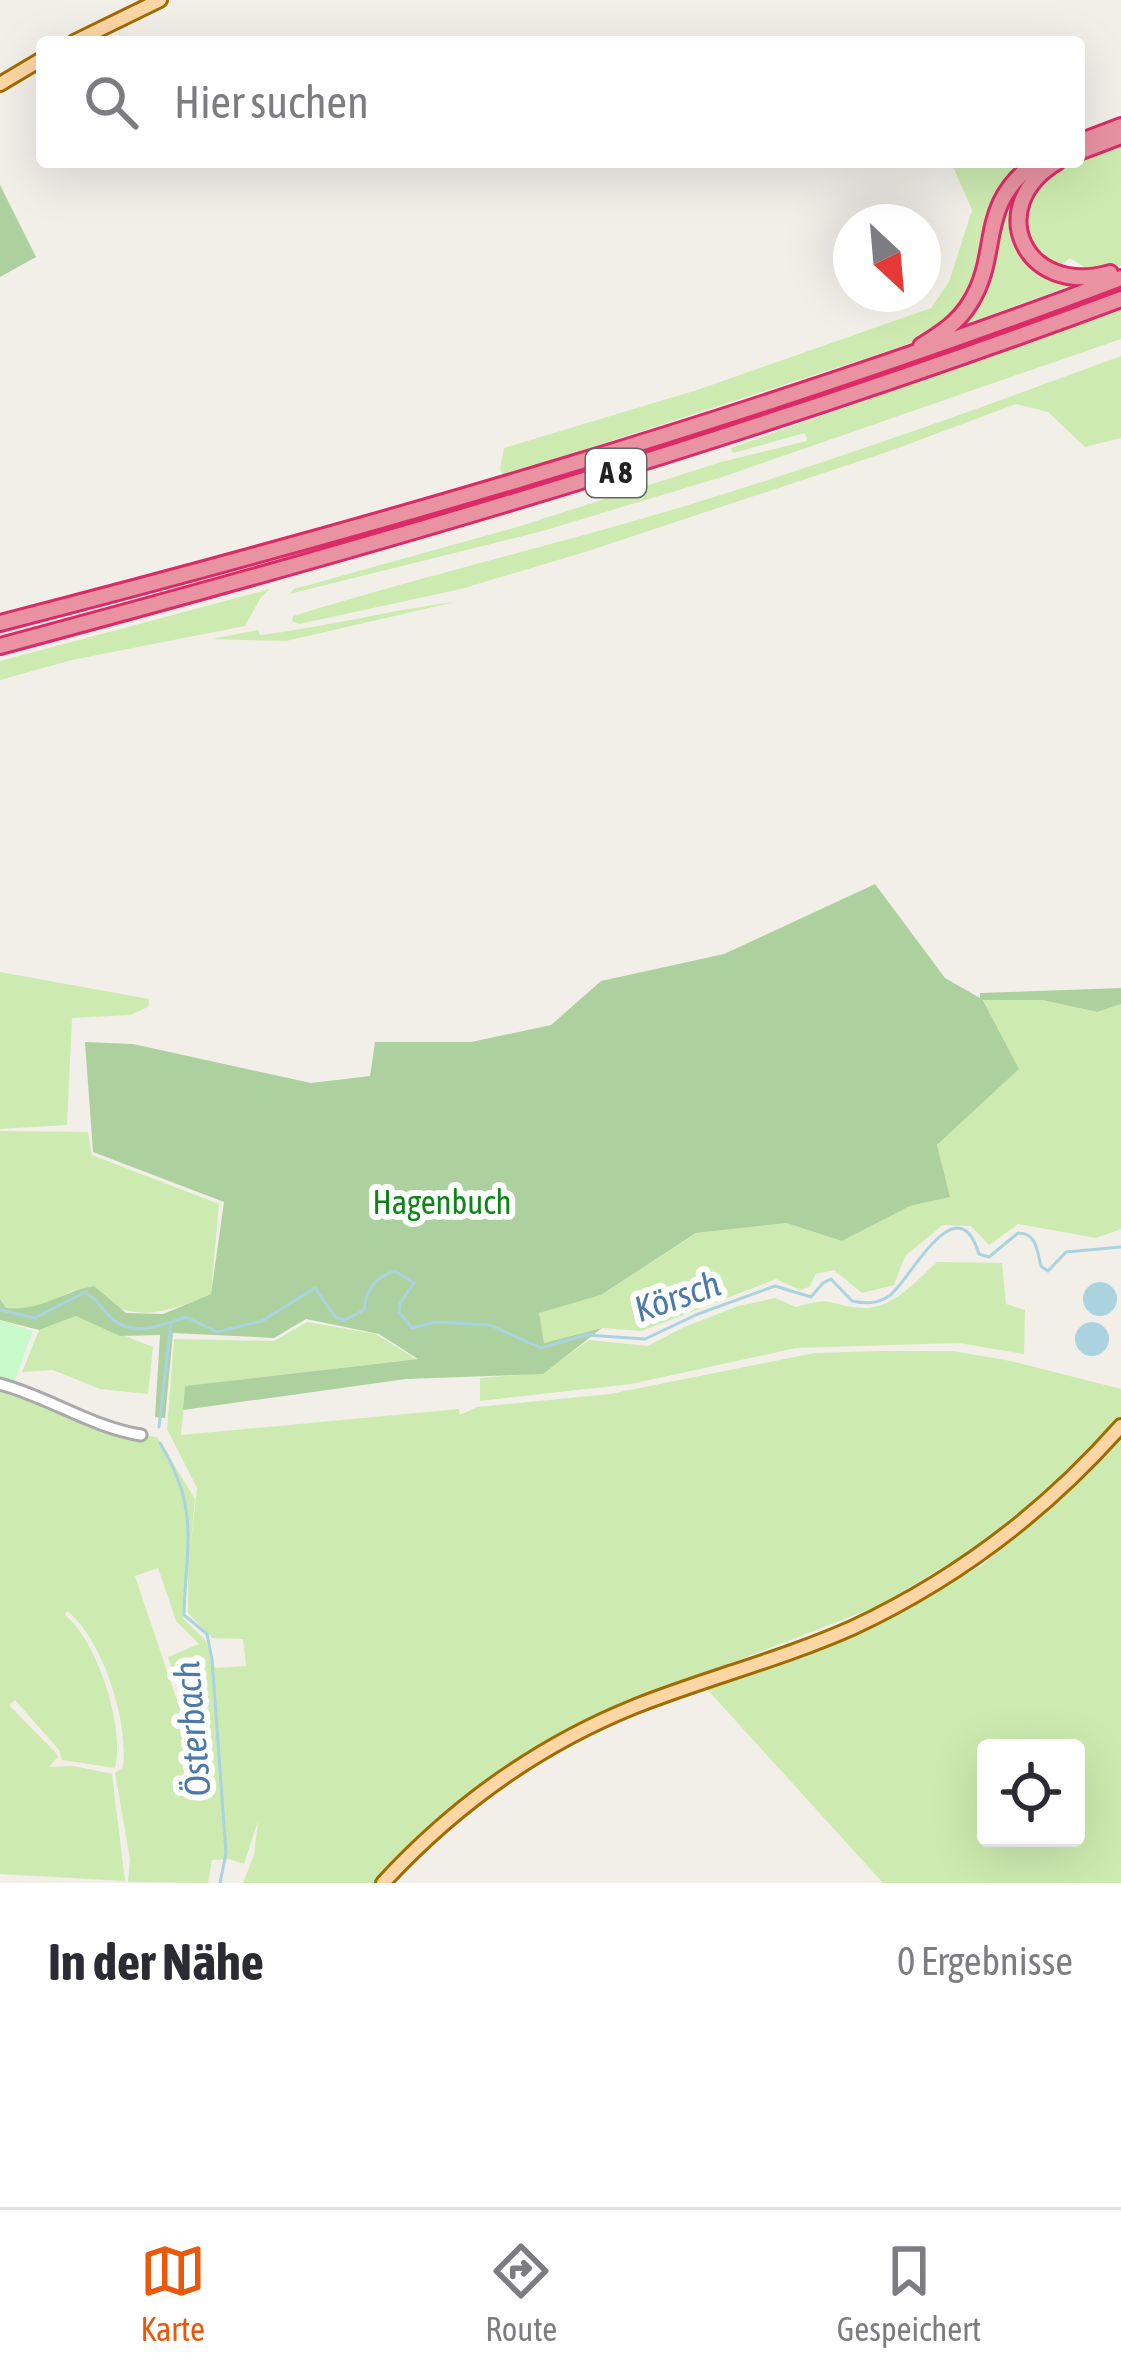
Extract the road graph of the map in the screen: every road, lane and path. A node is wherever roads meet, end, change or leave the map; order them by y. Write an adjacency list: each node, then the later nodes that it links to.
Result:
1 (160, 0): 2 (main road)
2 (86, 36)
3 (36, 62): 4 (main road)
4 (0, 84)
5 (1121, 126): 7 (highway)
6 (1121, 136): 8 (highway)
7 (1085, 140)
8 (1085, 150)
9 (1029, 168): 13 (highway)
10 (1049, 168): 11 (highway)
11 (1121, 275): 13 (highway, A 8)
12 (1121, 298): 15 (highway, A 8)
13 (901, 358): 14 (highway, A 8)
14 (0, 623)
15 (0, 646)
16 (0, 1384): 18 (street)
17 (1121, 1426): 19 (main road)
18 (141, 1435)
19 (383, 1883)

